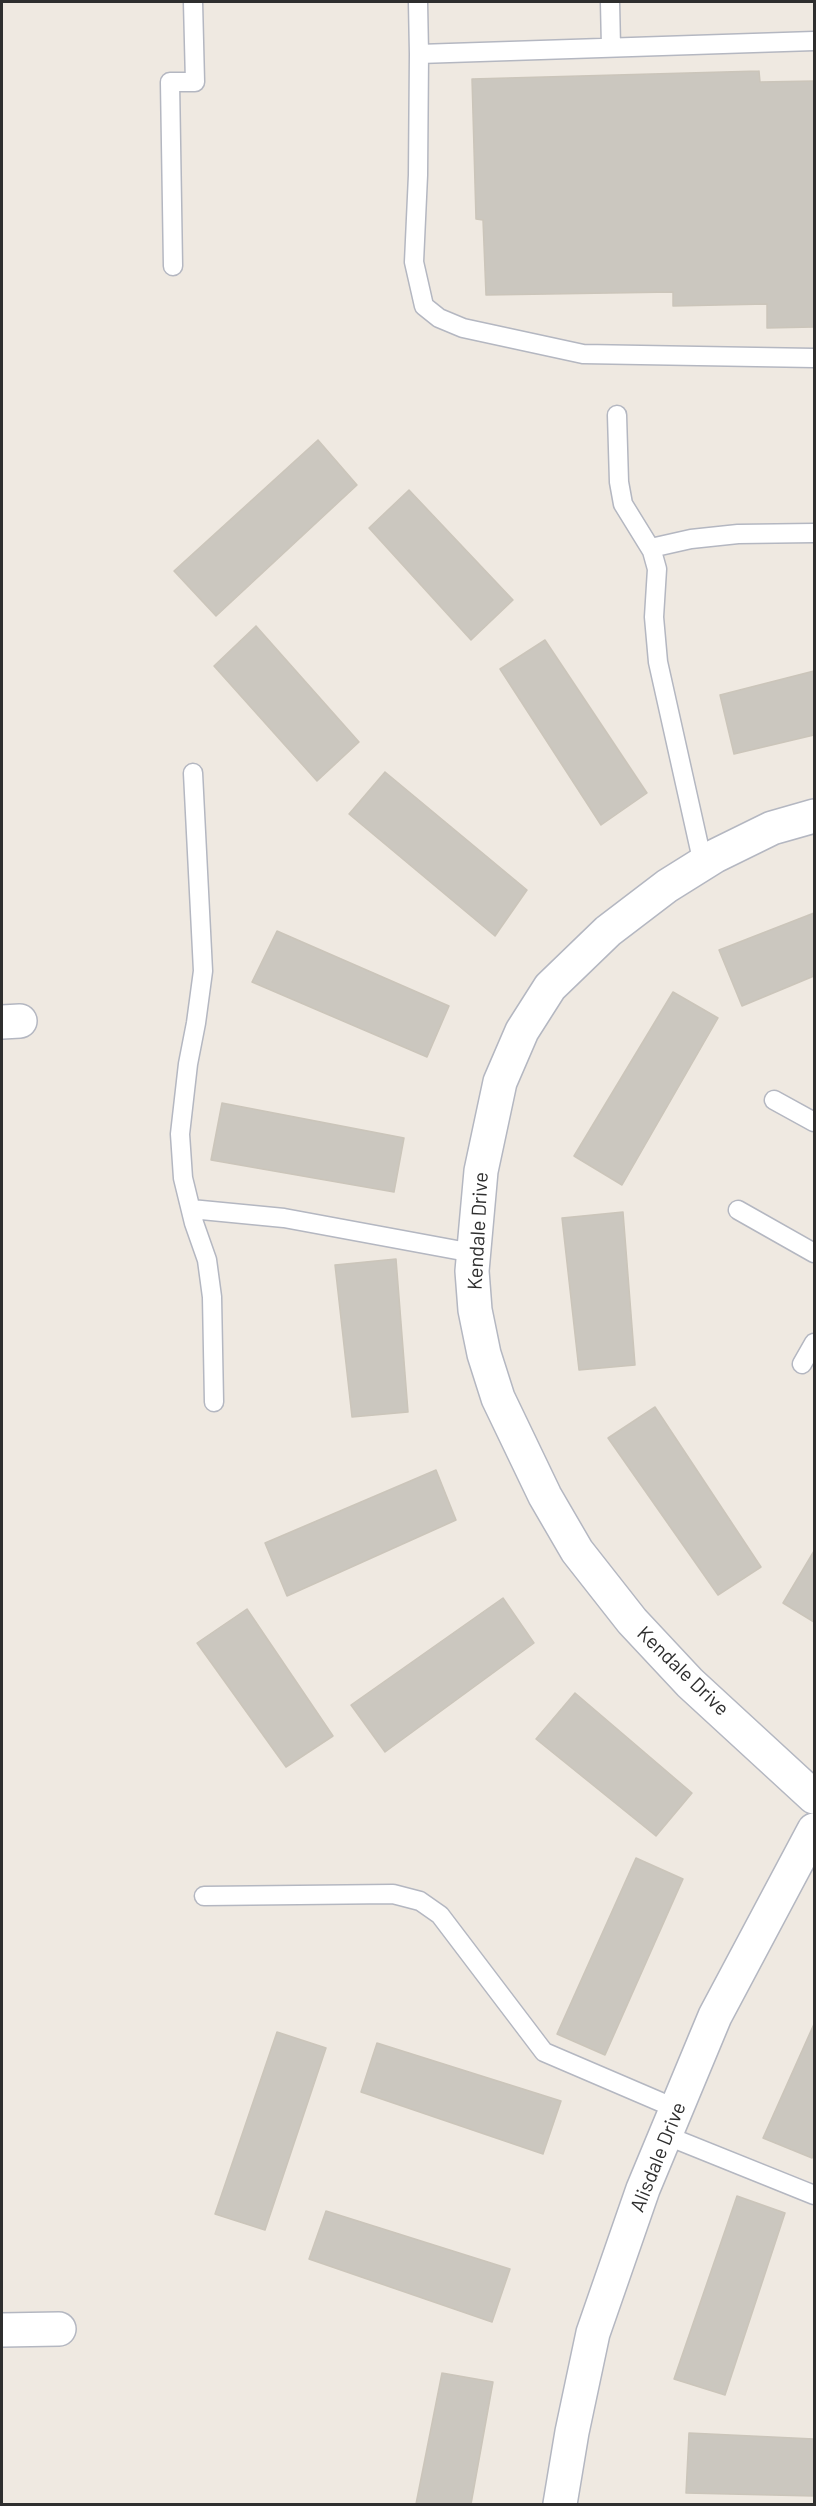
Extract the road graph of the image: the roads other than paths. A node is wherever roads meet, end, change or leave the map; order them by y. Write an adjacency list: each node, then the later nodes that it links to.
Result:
1 (193, 2): 7 (lane)
2 (418, 2): 6 (lane)
3 (610, 2): 5 (lane)
4 (814, 41): 5 (lane)
5 (611, 47): 6 (lane)
6 (419, 54): 8 (lane)
7 (173, 266)
8 (814, 358)
9 (617, 415): 11 (lane)
10 (814, 533): 11 (lane)
11 (651, 548): 14 (lane)
12 (193, 773): 17 (lane)
13 (814, 816): 14 (street, Kendale Drive)
14 (703, 864): 19 (street, Kendale Drive)
15 (774, 1100): 16 (lane)
16 (814, 1122)
17 (191, 1209): 19 (lane); 23 (lane)
18 (738, 1209): 20 (lane)
19 (473, 1252): 24 (street, Kendale Drive)
20 (814, 1253)
21 (814, 1343): 22 (lane)
22 (802, 1364)
23 (214, 1402)
24 (814, 1797)
25 (814, 1830): 27 (street, Alisdale Drive)
26 (204, 1896): 27 (lane)
27 (671, 2122): 28 (lane); 31 (street, Alisdale Drive)
28 (814, 2195)
29 (59, 2329): 30 (street)
30 (2, 2330)
31 (560, 2505)

